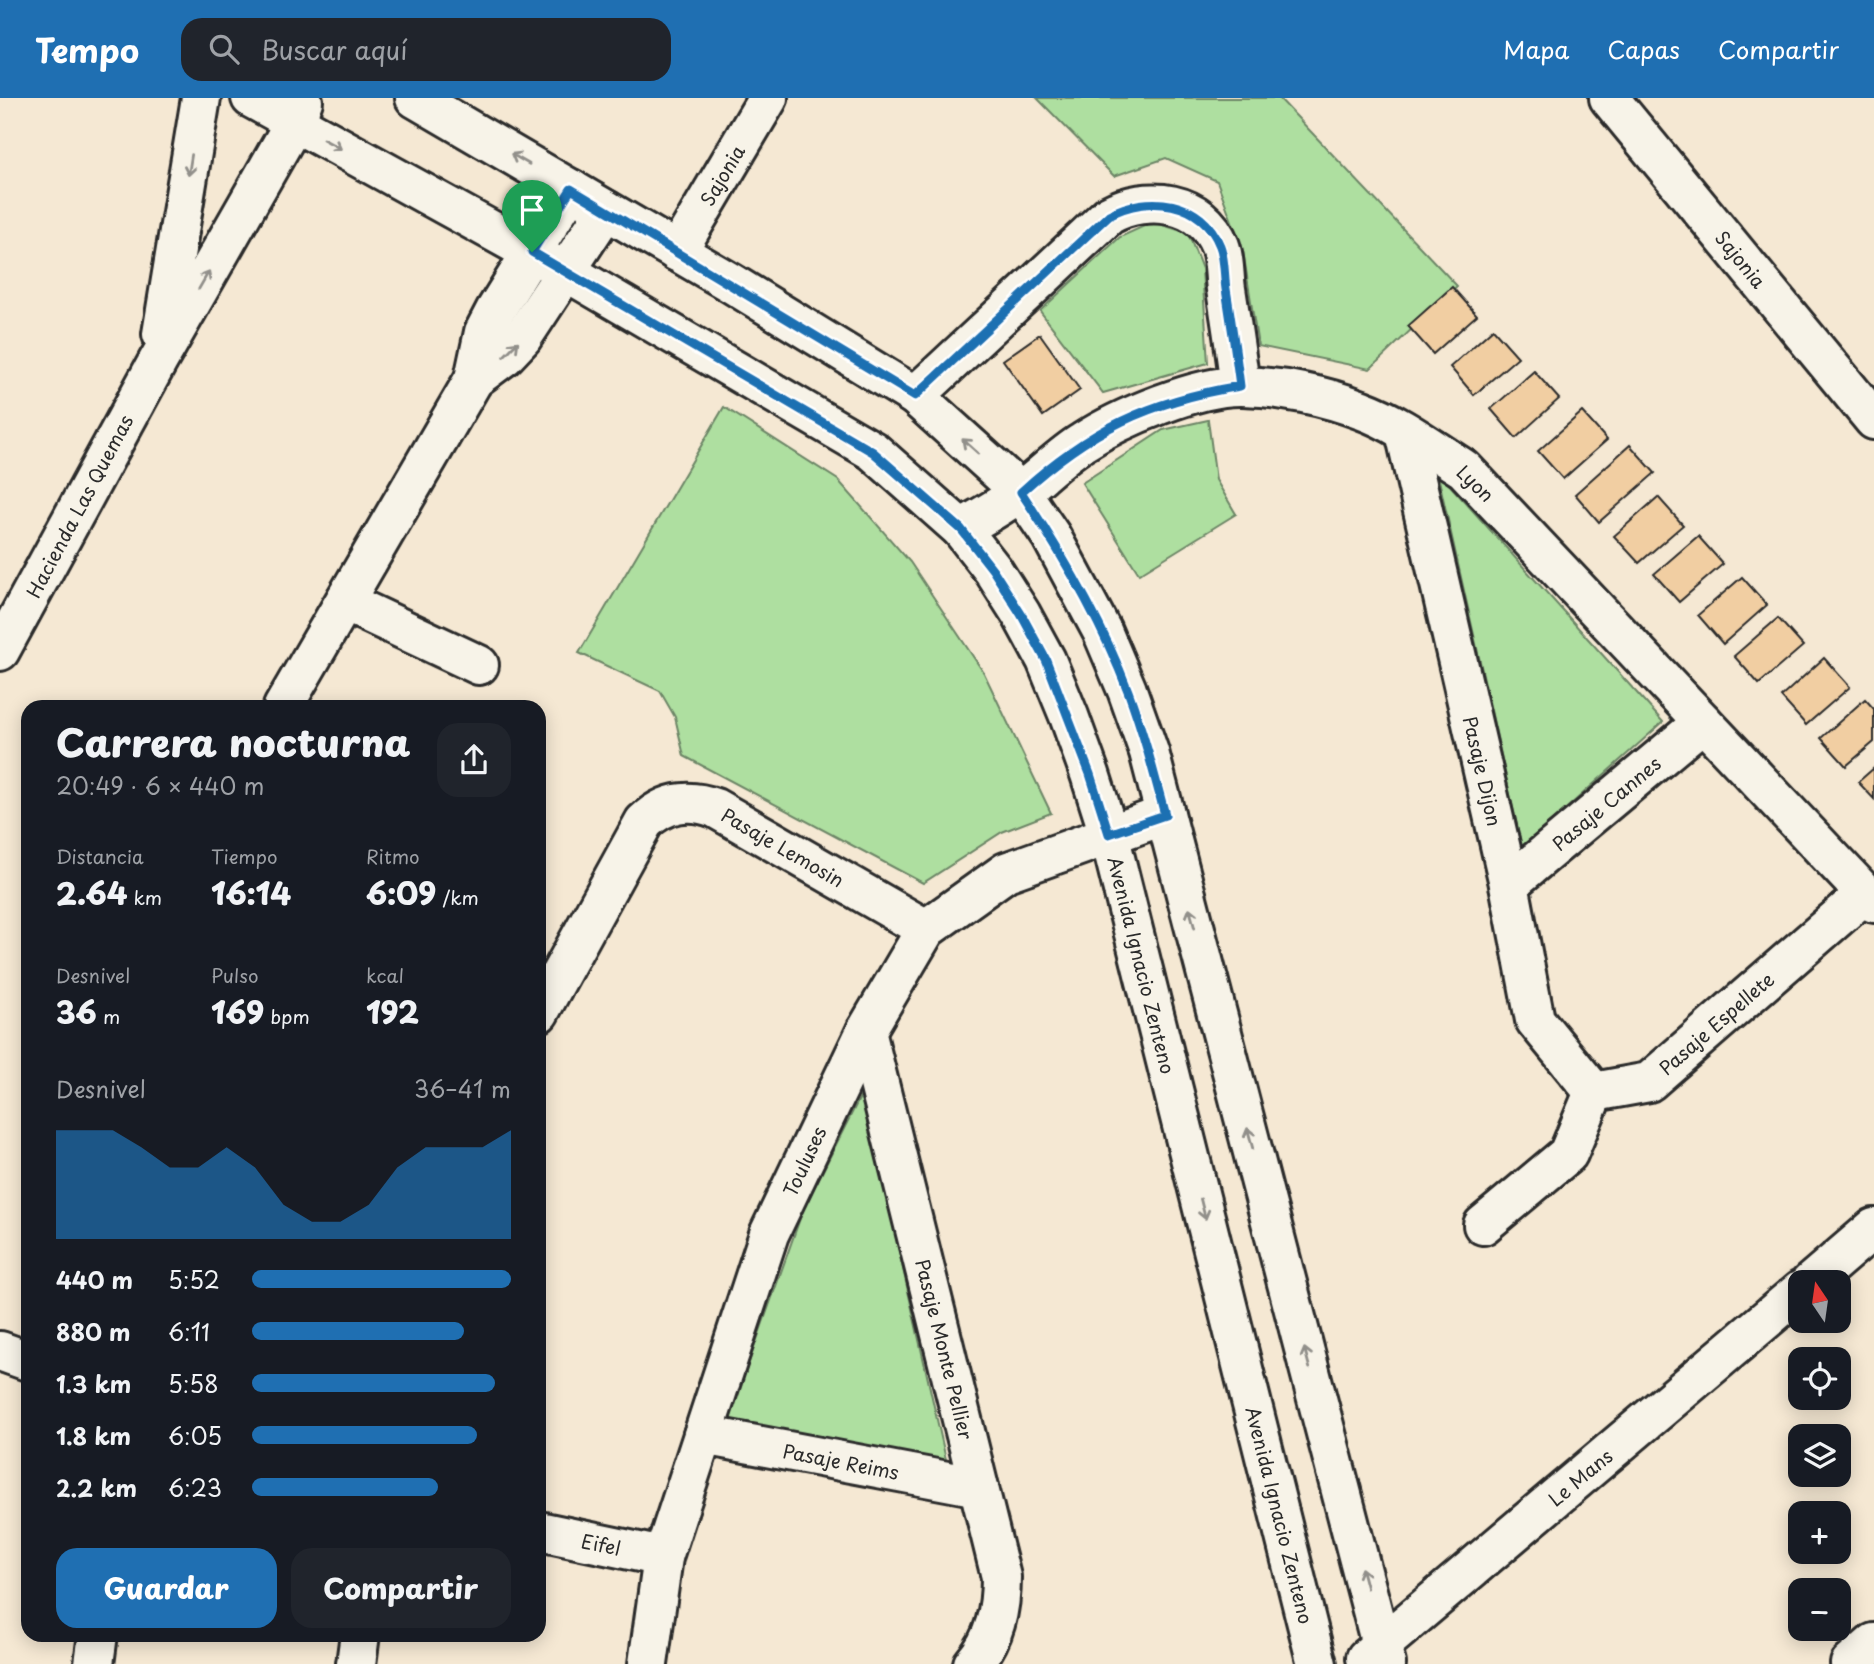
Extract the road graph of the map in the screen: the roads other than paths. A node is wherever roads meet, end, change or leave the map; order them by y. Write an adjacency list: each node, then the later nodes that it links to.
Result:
1 (201, 98): 12 (street, one-way to 12)
2 (251, 98): 6 (street, Avenida Ignacio Zenteno)
3 (415, 98): 7 (street, one-way to 3)
4 (768, 98): 10 (street, Sajonia)
5 (1609, 98): 16 (street, Sajonia)
6 (299, 110): 9 (street, Avenida Ignacio Zenteno, one-way to 9); 12 (street, Hacienda Las Quemas, one-way to 6)
7 (571, 189): 8 (street); 9 (street)
8 (606, 210): 10 (street); 11 (street)
9 (532, 252): 11 (street, Avenida Ignacio Zenteno); 13 (street)
10 (677, 252): 15 (street)
11 (567, 272): 13 (street, one-way to 11); 19 (street, Avenida Ignacio Zenteno)
12 (158, 361): 21 (street, Hacienda Las Quemas)
13 (474, 379): 20 (street)
14 (1240, 386): 15 (street); 17 (street, Lyon); 18 (street, Lyon)
15 (915, 396): 18 (street, one-way to 15)
16 (1874, 420)
17 (1405, 432): 24 (street, Lyon); 27 (street, Pasaje Dijon)
18 (1021, 492): 19 (street, Lyon); 25 (street)
19 (961, 529): 26 (street, Avenida Ignacio Zenteno)
20 (345, 602): 22 (street); 23 (street)
21 (0, 651)
22 (479, 665)
23 (287, 700)
24 (1703, 722): 27 (street, Pasaje Cannes); 28 (street, Lyon)
25 (1165, 815): 26 (street, Touluses); 46 (street, one-way to 25)
26 (1109, 834): 29 (street, Touluses); 51 (street, Avenida Ignacio Zenteno, one-way to 51)
27 (1509, 884): 32 (street, Pasaje Dijon)
28 (1870, 898): 32 (street, Pasaje Espellete)
29 (926, 929): 30 (street, Pasaje Lemosin); 31 (street, Touluses)
30 (546, 1000)
31 (866, 1031): 39 (street, Touluses); 40 (street, Pasaje Monte Pellier)
32 (1594, 1091): 33 (street)
33 (1483, 1225)
34 (1874, 1228): 35 (street)
35 (1825, 1270)
36 (1788, 1301): 46 (street, Le Mans)
37 (0, 1351): 38 (street)
38 (21, 1359)
39 (703, 1435): 40 (street, Pasaje Reims); 42 (street, Touluses)
40 (979, 1487): 50 (street, Pasaje Monte Pellier)
41 (546, 1532): 42 (street, Eifel)
42 (663, 1557): 49 (street, Touluses)
43 (97, 1642): 47 (street)
44 (359, 1642): 48 (street)
45 (1874, 1643): 52 (street)
46 (1376, 1658)
47 (94, 1664)
48 (356, 1664)
49 (648, 1664)
50 (973, 1664)
51 (1317, 1664)
52 (1850, 1664)

